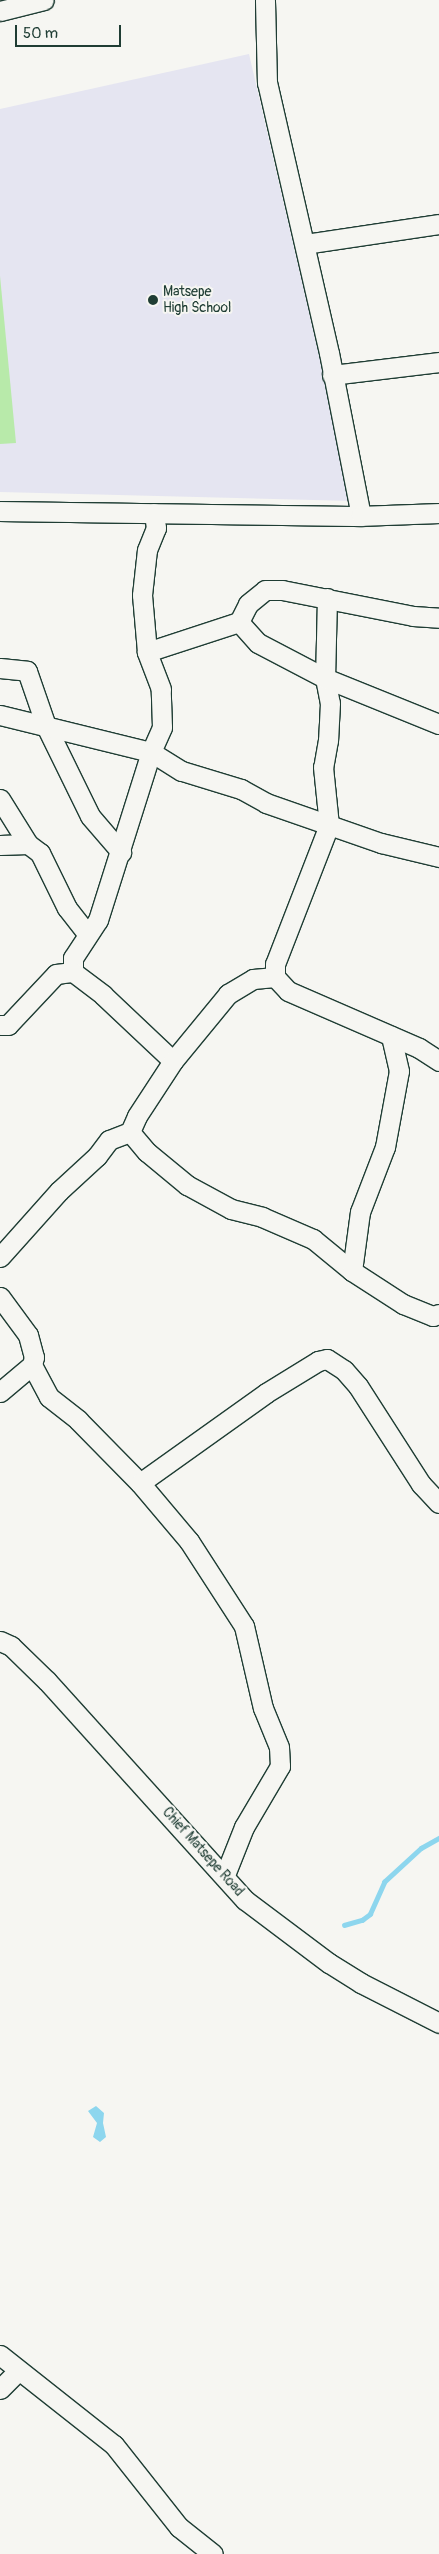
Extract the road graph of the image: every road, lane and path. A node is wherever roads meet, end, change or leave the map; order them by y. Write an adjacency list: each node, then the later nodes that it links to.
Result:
1 (44, 0): 3 (street)
2 (265, 0): 5 (street)
3 (0, 11)
4 (439, 224): 5 (street)
5 (305, 244): 7 (street)
6 (439, 362): 7 (street)
7 (332, 376): 11 (street)
8 (0, 511): 9 (street)
9 (154, 513): 11 (street); 15 (street)
10 (439, 513): 11 (street)
11 (361, 516)
12 (327, 598): 13 (street); 14 (street); 17 (street)
13 (439, 618)
14 (239, 622): 15 (street); 17 (street)
15 (147, 652): 21 (street)
16 (0, 668): 20 (street)
17 (325, 678): 19 (street); 23 (street)
18 (0, 715): 20 (street)
19 (439, 724)
20 (46, 726): 21 (street); 26 (street)
21 (151, 752): 23 (street); 26 (street)
22 (0, 799): 24 (street)
23 (329, 825): 27 (street); 30 (street)
24 (28, 844): 25 (street); 28 (street)
25 (0, 845)
26 (121, 852): 28 (street)
27 (439, 857)
28 (87, 934): 29 (street)
29 (73, 972): 31 (street); 33 (street)
30 (275, 977): 32 (street); 33 (street)
31 (0, 1026)
32 (391, 1036): 34 (street); 37 (street)
33 (173, 1061): 35 (street)
34 (439, 1061)
35 (130, 1132): 36 (street); 37 (street)
36 (0, 1257)
37 (352, 1271): 39 (street)
38 (0, 1297): 40 (street)
39 (439, 1314)
40 (32, 1365): 41 (street); 42 (street)
41 (0, 1392)
42 (140, 1483): 43 (street); 45 (street)
43 (439, 1503)
44 (0, 1641): 45 (street, Chief Matsepe Road)
45 (225, 1876): 46 (street, Chief Matsepe Road)
46 (439, 2022)
47 (0, 2355): 48 (street)
48 (18, 2371): 49 (street); 50 (street)
49 (0, 2389)
50 (213, 2554)

